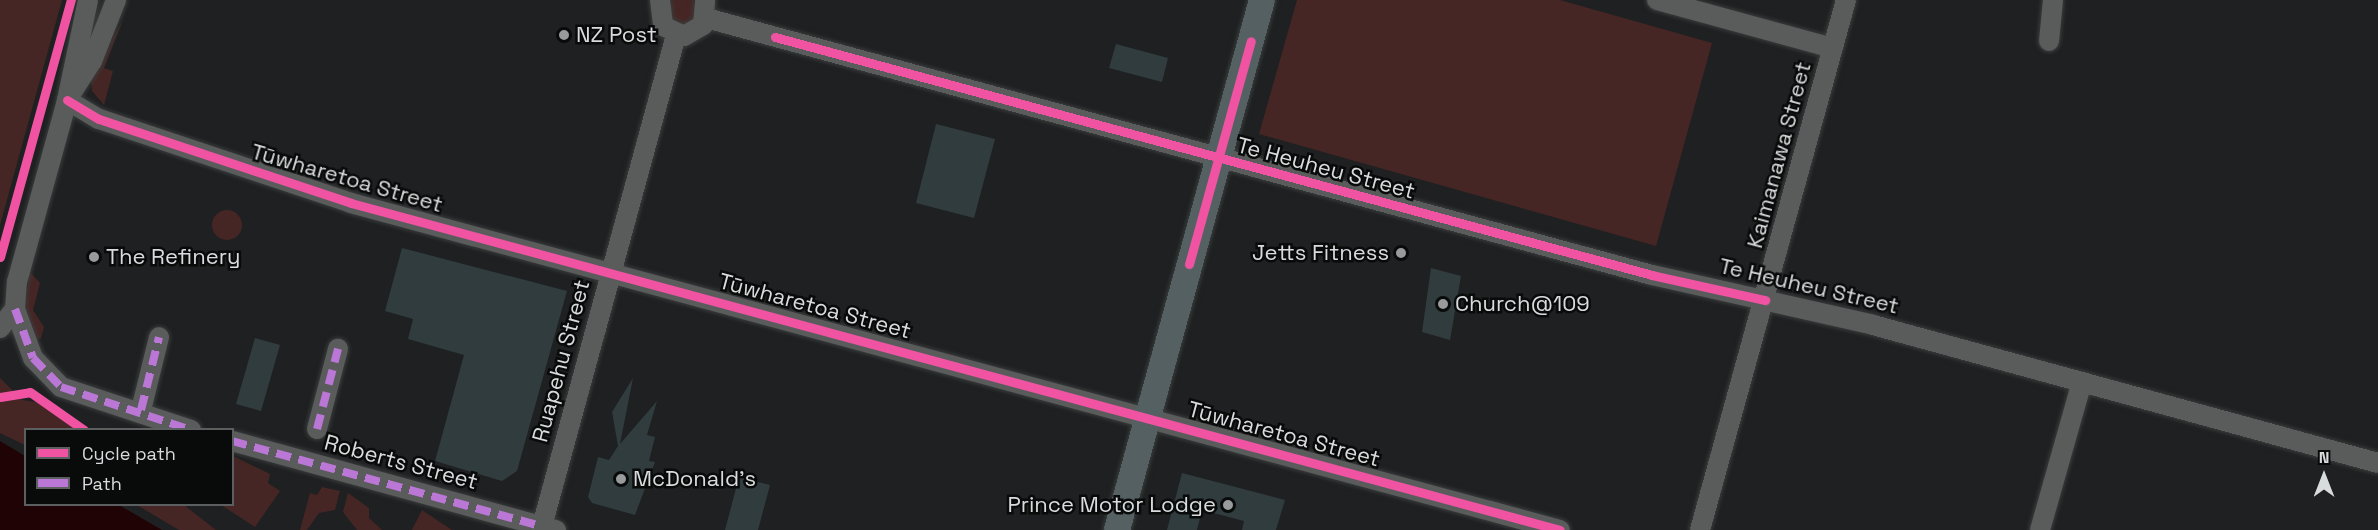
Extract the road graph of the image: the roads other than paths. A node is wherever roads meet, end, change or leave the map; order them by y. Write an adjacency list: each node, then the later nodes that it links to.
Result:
1 (87, 0): 12 (street)
2 (116, 0): 12 (street)
3 (1263, 0): 13 (main road)
4 (1657, 0): 11 (street)
5 (1846, 0): 11 (street, Kaimanawa Street)
6 (2053, 0): 10 (street)
7 (655, 1): 9 (street)
8 (706, 9): 9 (street); 13 (street, Te Heuheu Street)
9 (676, 35): 14 (street, Ruapehu Street)
10 (2049, 40)
11 (1833, 48): 15 (street, Kaimanawa Street)
12 (67, 100): 14 (street, Tūwharetoa Street); 16 (street)
13 (1218, 159): 15 (street, Te Heuheu Street); 22 (main road)
14 (610, 271): 22 (street, Tūwharetoa Street); 27 (street, Ruapehu Street)
15 (1765, 300): 20 (street, Te Heuheu Street); 30 (street, Kaimanawa Street)
16 (7, 306): 17 (street); 23 (street)
17 (0, 328)
18 (159, 337): 21 (street)
19 (338, 349): 24 (street)
20 (2082, 382): 26 (street, Te Heuheu Street); 31 (street)
21 (141, 410)
22 (1148, 416): 28 (main road); 29 (street, Tūwharetoa Street)
23 (188, 428)
24 (317, 429)
25 (234, 442): 27 (street, Roberts Street)
26 (2378, 463)
27 (544, 529)
28 (1117, 530)
29 (1560, 530)
30 (1700, 530)
31 (2040, 530)

